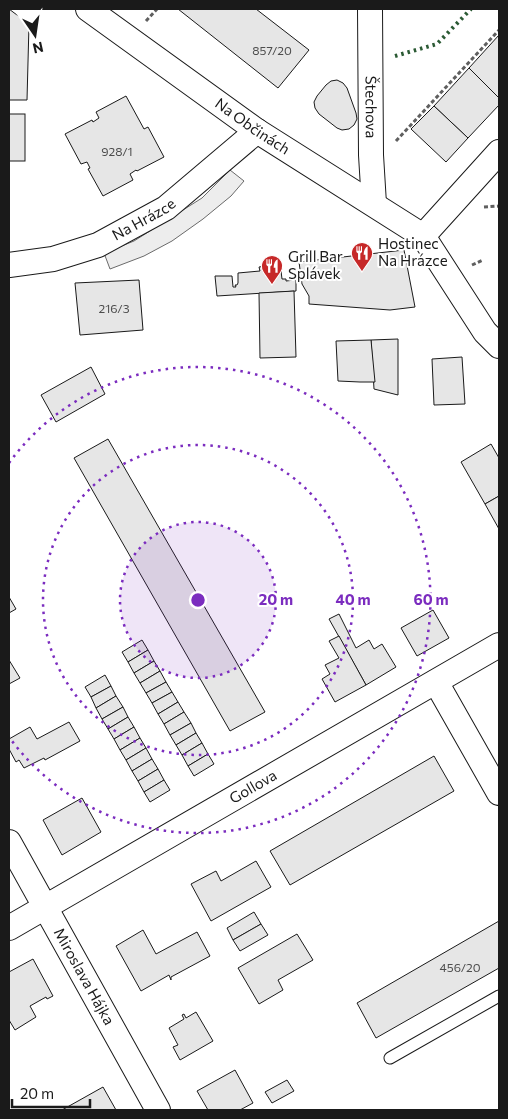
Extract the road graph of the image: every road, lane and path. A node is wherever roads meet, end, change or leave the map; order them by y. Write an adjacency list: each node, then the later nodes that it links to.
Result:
1 (88, 9): 6 (street, Na Občinách)
2 (156, 9): 4 (path)
3 (370, 9): 9 (street, Štechova)
4 (144, 24)
5 (499, 30): 7 (path)
6 (258, 131): 9 (street, Na Občinách); 11 (street, Na Hrázce)
7 (390, 148)
8 (499, 152): 10 (street)
9 (374, 204): 10 (street, Na Občinách)
10 (423, 236): 12 (street, Na Občinách)
11 (9, 265)
12 (499, 346)
13 (499, 645): 14 (street, Gollova)
14 (436, 682): 15 (street); 17 (street, Gollova)
15 (499, 793)
16 (9, 842): 17 (street, Miroslava Hájka)
17 (46, 907): 18 (street, Gollova); 21 (street, Miroslava Hájka)
18 (9, 928)
19 (499, 996): 20 (lane)
20 (390, 1058)
21 (158, 1110)

